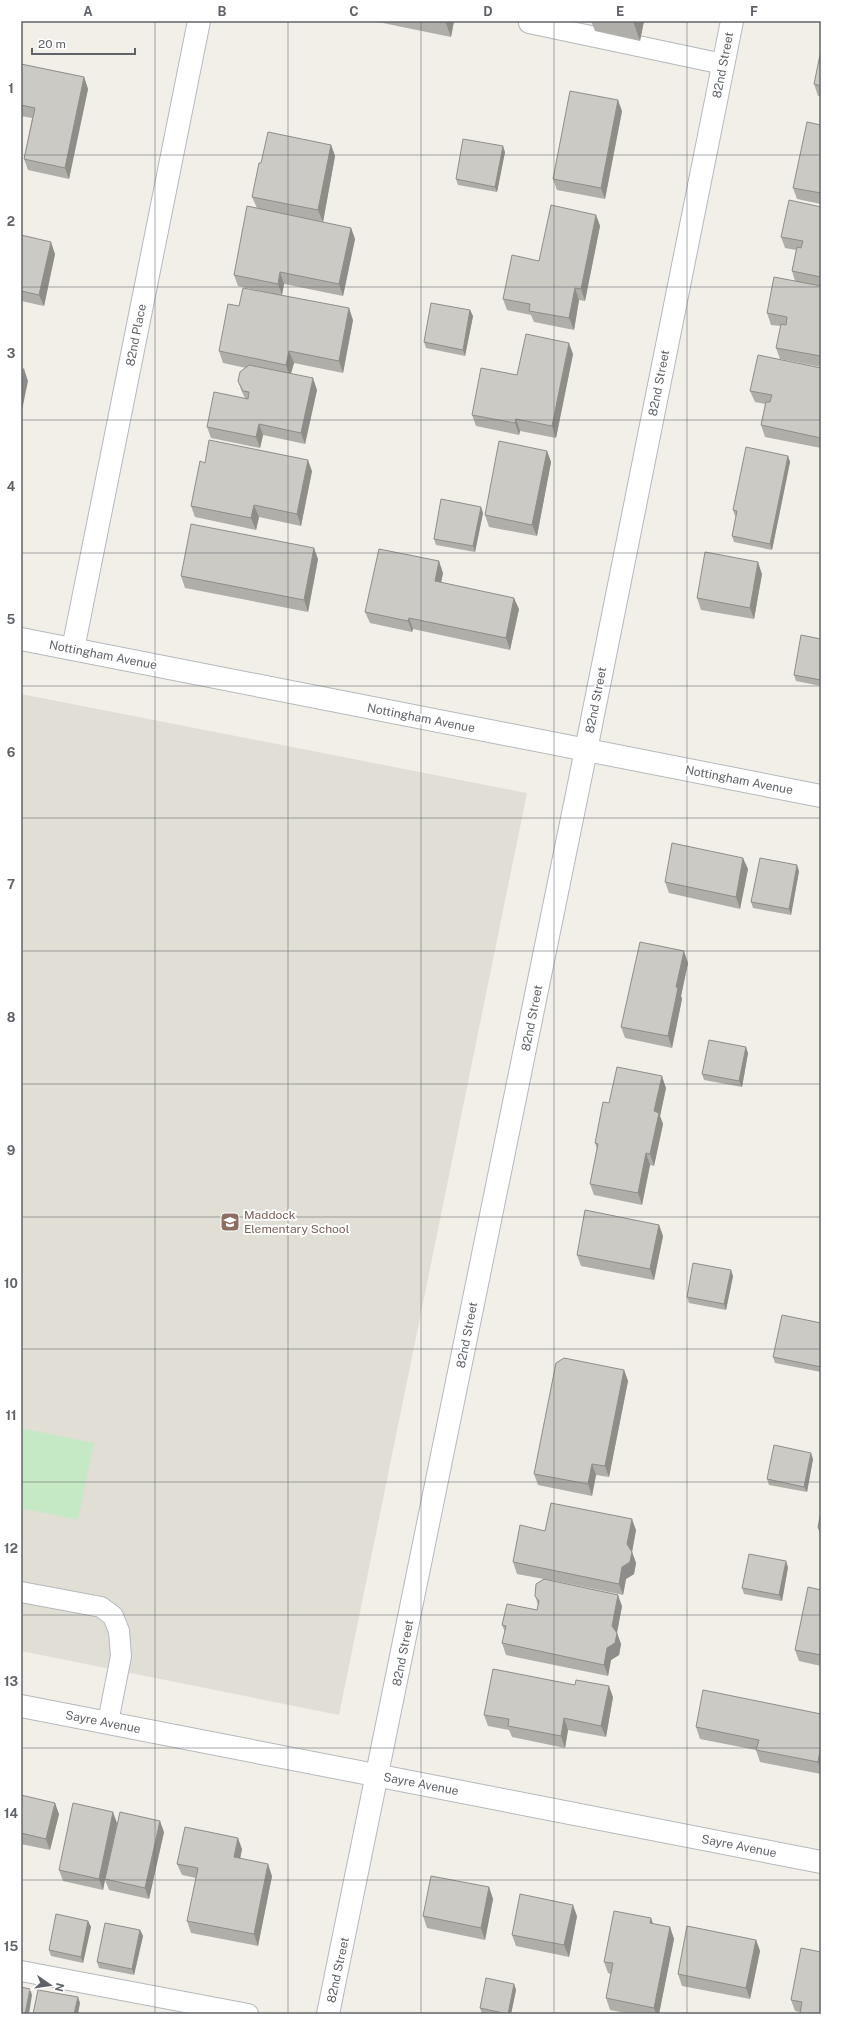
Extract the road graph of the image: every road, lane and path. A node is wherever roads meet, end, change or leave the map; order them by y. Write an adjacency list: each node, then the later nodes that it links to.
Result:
1 (199, 21): 6 (street, 82nd Place)
2 (529, 21): 4 (lane)
3 (732, 21): 4 (street, 82nd Street)
4 (723, 64): 7 (street, 82nd Street)
5 (21, 638): 6 (street, Nottingham Avenue)
6 (73, 649): 7 (street, Nottingham Avenue)
7 (586, 750): 8 (street, Nottingham Avenue); 12 (street, 82nd Street)
8 (821, 796)
9 (21, 1592): 11 (lane)
10 (21, 1706): 11 (street, Sayre Avenue)
11 (108, 1722): 12 (street, Sayre Avenue)
12 (378, 1775): 13 (street, Sayre Avenue); 16 (street, 82nd Street)
13 (821, 1862)
14 (21, 1971): 15 (lane)
15 (248, 2014)
16 (328, 2014)

